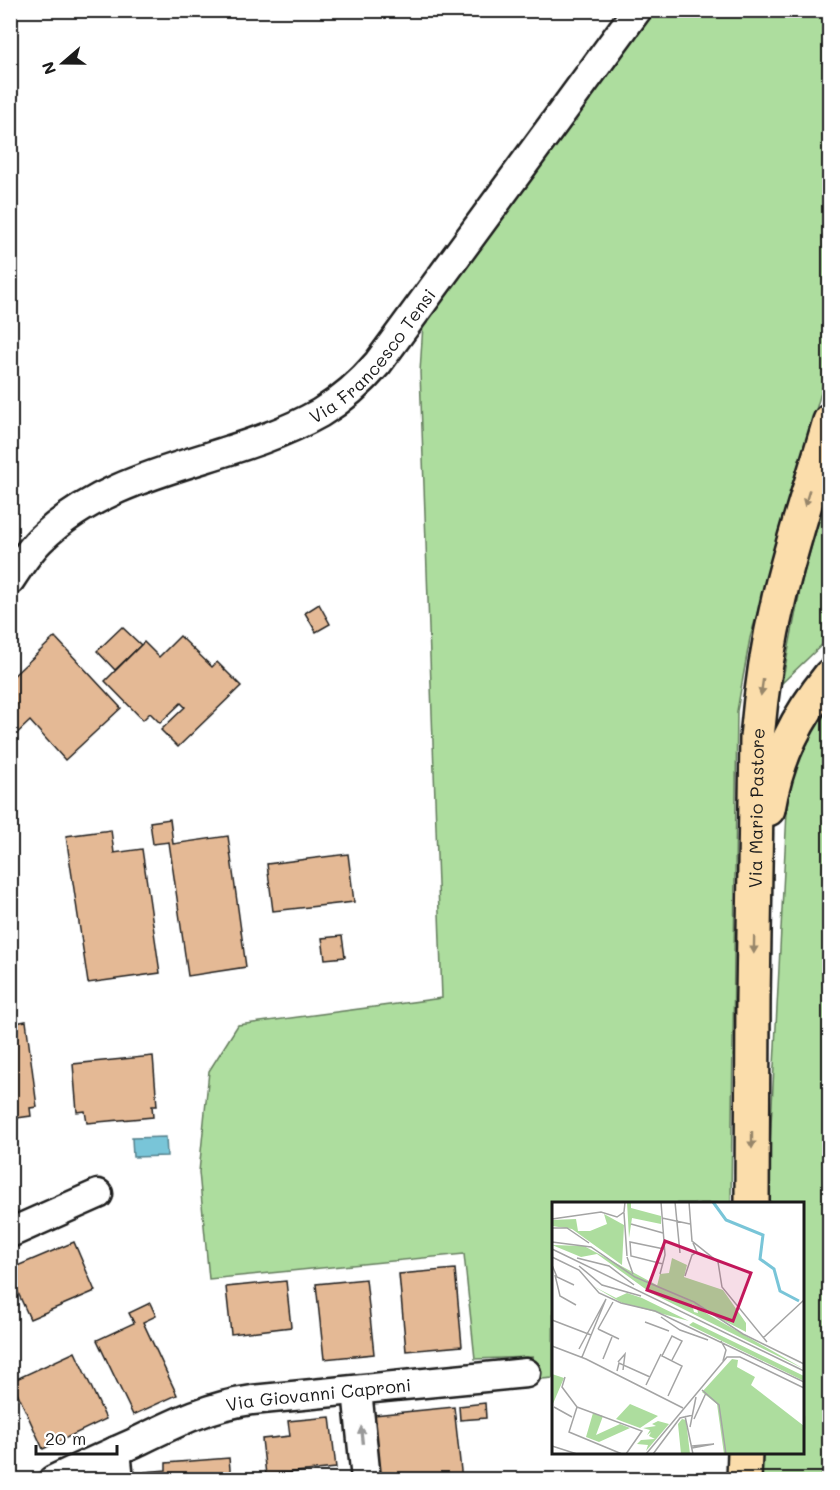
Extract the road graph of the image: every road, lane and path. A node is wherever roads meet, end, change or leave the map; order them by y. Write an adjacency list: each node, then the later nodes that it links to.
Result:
1 (637, 10): 3 (street, Via Francesco Tensi)
2 (830, 421): 5 (highway, Via Mario Pastore, one-way to 5)
3 (10, 580)
4 (830, 676): 5 (highway)
5 (755, 893): 7 (highway, Via Mario Pastore, one-way to 7)
6 (98, 1194): 8 (street)
7 (752, 1202)
8 (10, 1233)
9 (526, 1373): 10 (street, Via Giovanni Caproni)
10 (357, 1390): 11 (street, Via Giovanni Caproni); 15 (street, one-way to 10)
11 (116, 1451): 13 (street, Via Giovanni Caproni); 14 (street)
12 (745, 1454): 16 (highway)
13 (53, 1479)
14 (119, 1479)
15 (366, 1479)
16 (744, 1479)

